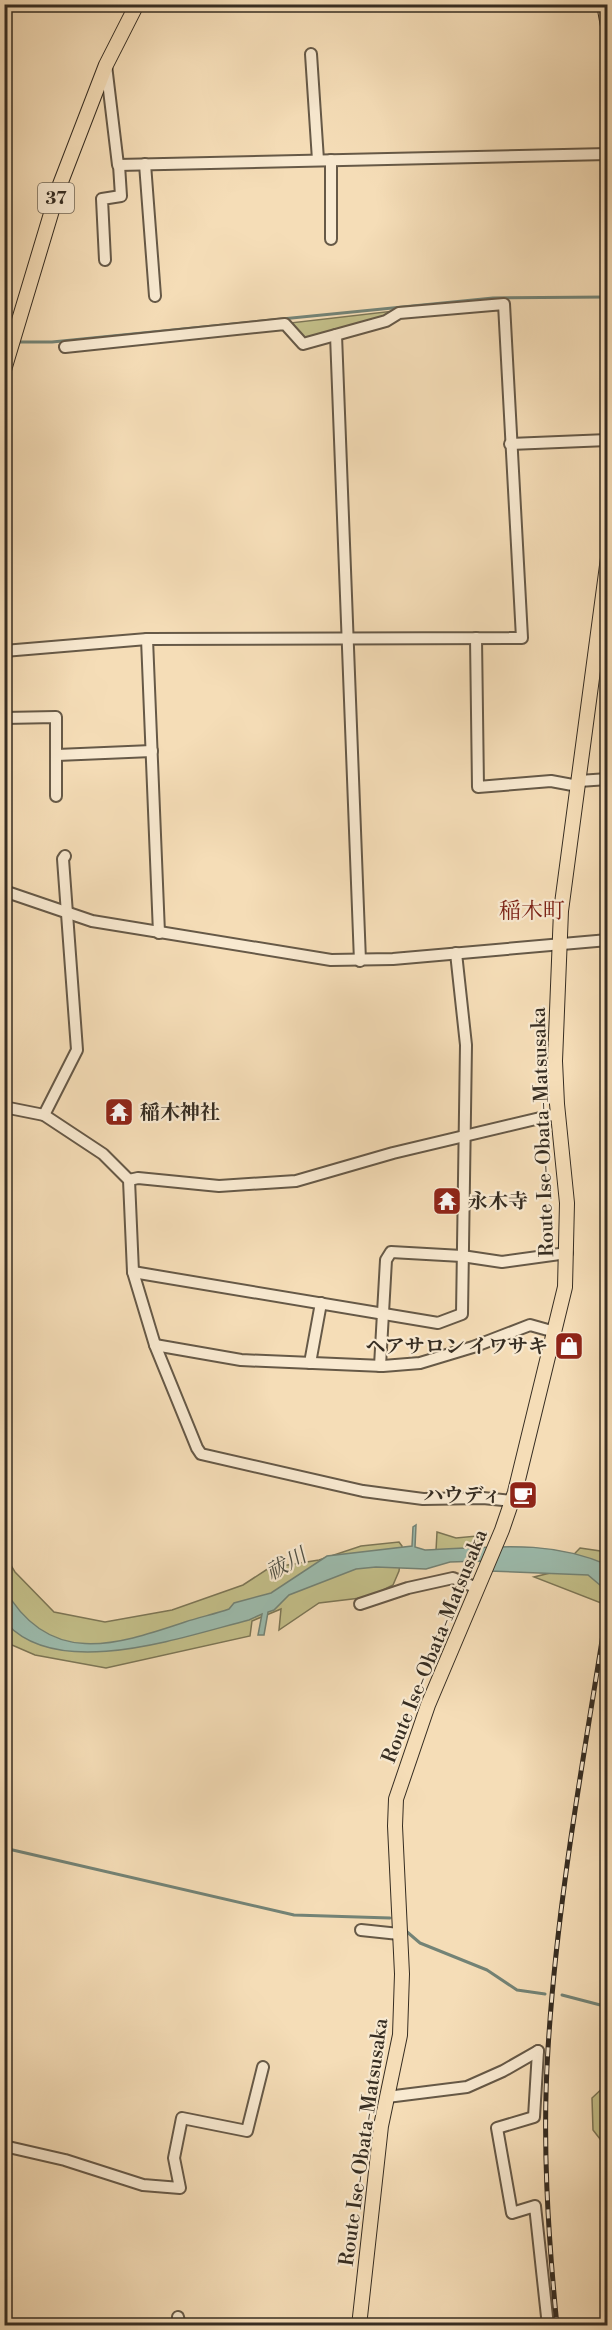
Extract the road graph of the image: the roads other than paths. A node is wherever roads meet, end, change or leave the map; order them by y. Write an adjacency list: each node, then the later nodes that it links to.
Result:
1 (137, 4): 5 (main road, 37)
2 (604, 4): 3 (main road)
3 (608, 26)
4 (311, 54): 7 (street)
5 (106, 65): 10 (street); 16 (main road, 37)
6 (608, 154): 8 (street)
7 (318, 160): 8 (street); 9 (street)
8 (331, 160): 11 (street)
9 (145, 164): 10 (street); 13 (street)
10 (118, 165): 12 (street)
11 (332, 239)
12 (105, 260)
13 (155, 296)
14 (336, 335): 15 (street); 18 (street); 22 (street)
15 (65, 347)
16 (4, 370)
17 (608, 440): 18 (street)
18 (510, 444): 20 (street)
19 (608, 558): 28 (main road, Route Ise-Obata-Matsusaka)
20 (476, 638): 22 (street); 28 (street)
21 (147, 639): 22 (street); 23 (street); 25 (street)
22 (347, 639): 37 (street)
23 (4, 651)
24 (4, 718): 26 (street)
25 (152, 752): 26 (street); 33 (street)
26 (57, 755): 29 (street)
27 (608, 779): 28 (street)
28 (579, 784): 35 (main road, Route Ise-Obata-Matsusaka)
29 (56, 796)
30 (65, 856): 32 (street)
31 (4, 891): 32 (street)
32 (67, 915): 33 (street); 39 (street)
33 (159, 933): 37 (street)
34 (608, 940): 35 (street)
35 (560, 943): 36 (street); 40 (main road, Route Ise-Obata-Matsusaka)
36 (456, 953): 37 (street); 41 (street)
37 (360, 961)
38 (4, 1107): 39 (street)
39 (44, 1114): 42 (street)
40 (558, 1114): 41 (street); 43 (main road, Route Ise-Obata-Matsusaka)
41 (465, 1136): 42 (street); 44 (street)
42 (129, 1180): 45 (street)
43 (567, 1253): 44 (street); 48 (main road, Route Ise-Obata-Matsusaka)
44 (462, 1256): 47 (street); 47 (street)
45 (133, 1272): 46 (street); 49 (street)
46 (321, 1303): 47 (street); 50 (street)
47 (383, 1313): 51 (street)
48 (555, 1332): 51 (street); 52 (main road, Route Ise-Obata-Matsusaka)
49 (155, 1345): 50 (street); 52 (street)
50 (310, 1363): 51 (street)
51 (381, 1366)
52 (512, 1501): 53 (main road, Route Ise-Obata-Matsusaka)
53 (478, 1586): 54 (street); 56 (main road, Route Ise-Obata-Matsusaka)
54 (360, 1604)
55 (361, 1930): 56 (street)
56 (399, 1934): 58 (main road, Route Ise-Obata-Matsusaka)
57 (263, 2067): 59 (street)
58 (387, 2097): 60 (main road, Route Ise-Obata-Matsusaka); 61 (street)
59 (4, 2145)
60 (359, 2325)
61 (548, 2325)

